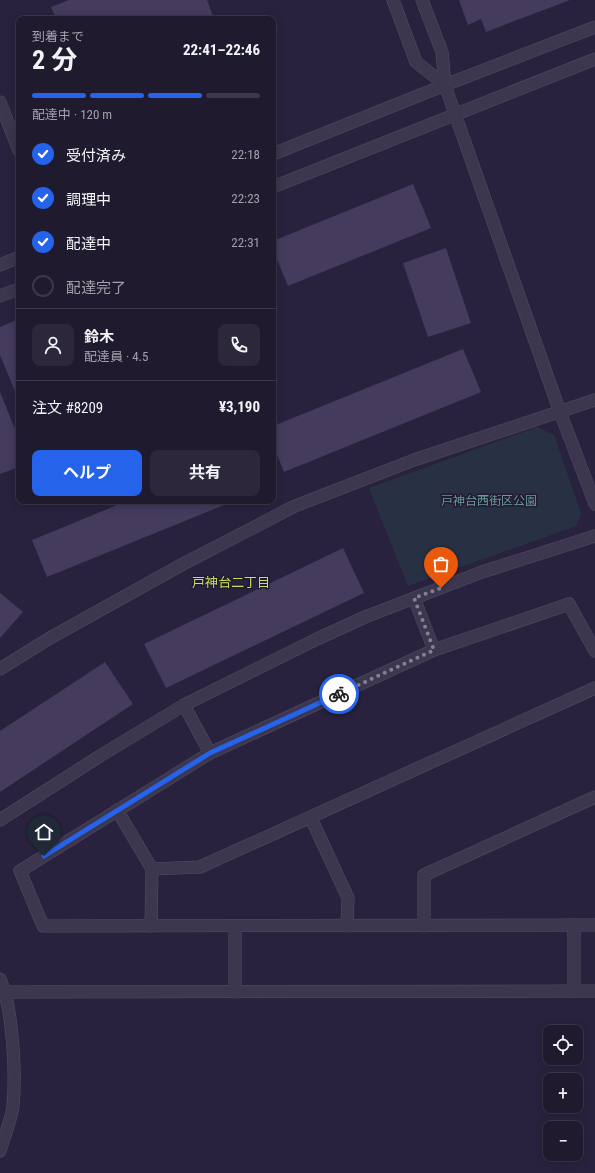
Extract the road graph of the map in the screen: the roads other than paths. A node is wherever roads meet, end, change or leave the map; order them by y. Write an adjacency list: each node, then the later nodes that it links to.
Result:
1 (393, 0): 5 (street)
2 (422, 0): 5 (street)
3 (595, 28): 5 (street)
4 (595, 59): 7 (street)
5 (445, 85): 7 (street); 9 (street)
6 (0, 102): 8 (street)
7 (455, 114): 10 (street); 16 (street)
8 (16, 143)
9 (276, 153)
10 (276, 186)
11 (16, 258): 12 (street)
12 (0, 265)
13 (16, 290): 14 (street)
14 (0, 296)
15 (595, 400): 16 (street)
16 (560, 412): 17 (street); 22 (street)
17 (595, 504)
18 (595, 536): 19 (street)
19 (414, 598): 20 (street); 24 (street)
20 (434, 650): 21 (street); 25 (street)
21 (595, 651)
22 (0, 669)
23 (595, 688): 28 (street)
24 (184, 706): 25 (street); 29 (street)
25 (210, 753): 27 (street)
26 (595, 797): 34 (street)
27 (117, 810): 30 (street); 31 (street)
28 (311, 818): 30 (street); 33 (street)
29 (0, 820)
30 (152, 869): 31 (street)
31 (151, 926): 32 (street)
32 (236, 926): 33 (street); 41 (street)
33 (347, 926): 34 (street)
34 (424, 926): 35 (street)
35 (574, 926): 36 (street); 38 (street)
36 (595, 926)
37 (0, 979): 40 (street)
38 (574, 991): 39 (street); 41 (street)
39 (595, 991)
40 (4, 992): 41 (street); 42 (street)
41 (236, 992)
42 (0, 1151)

